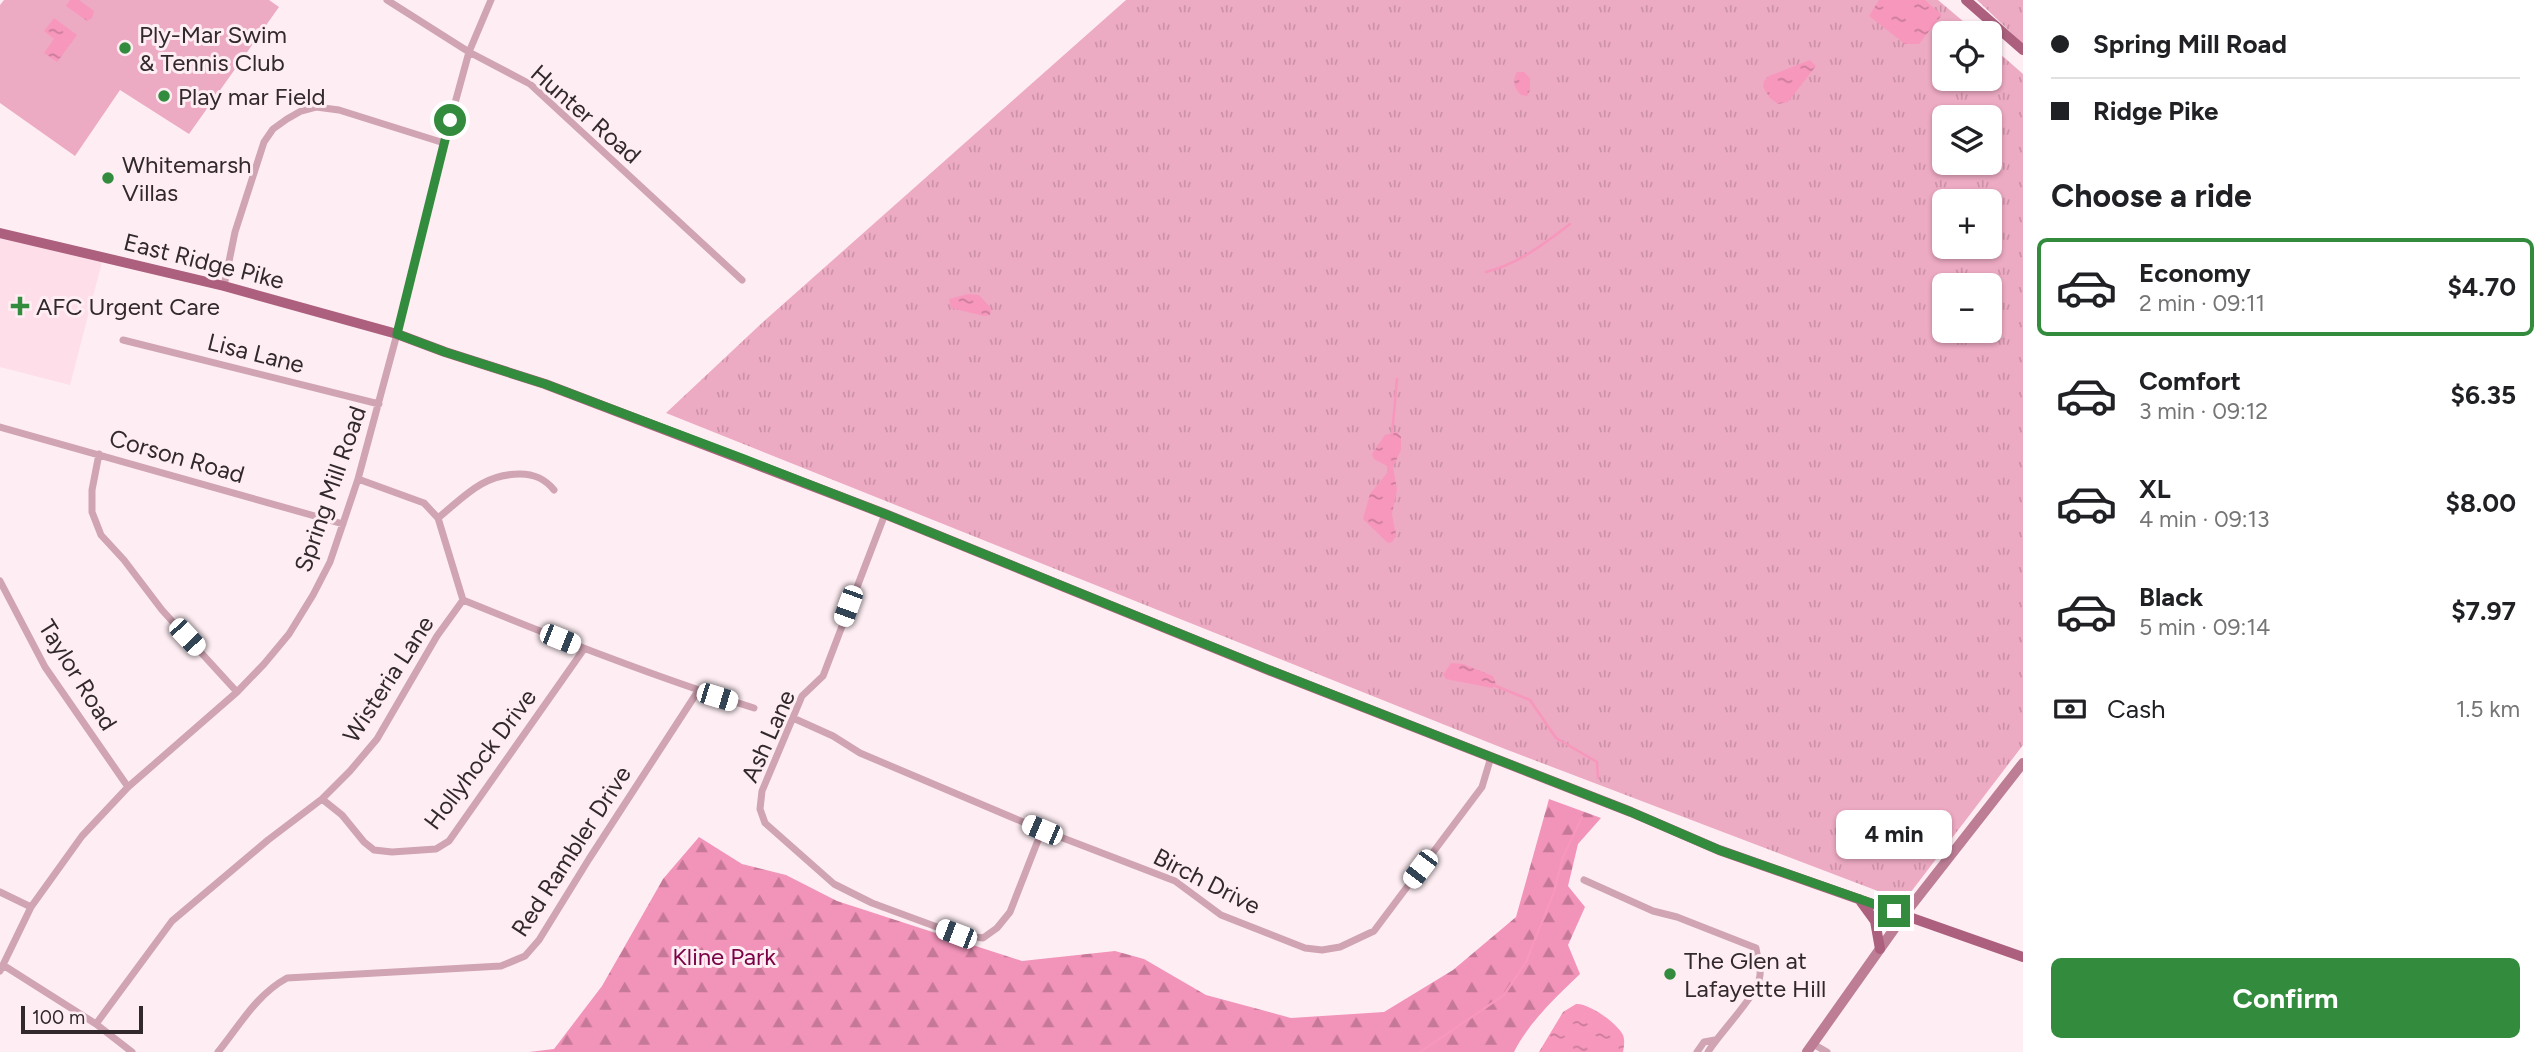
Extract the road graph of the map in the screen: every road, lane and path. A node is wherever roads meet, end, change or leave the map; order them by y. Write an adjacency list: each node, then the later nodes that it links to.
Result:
1 (387, 0): 5 (street, Hunter Road)
2 (491, 0): 5 (street, Spring Mill Road)
3 (1966, 0): 4 (main road)
4 (2023, 50)
5 (468, 52): 6 (street, Spring Mill Road); 8 (street, Hunter Road)
6 (444, 143): 9 (street); 10 (street, Spring Mill Road)
7 (0, 233): 9 (main road, East Ridge Pike)
8 (742, 280)
9 (224, 286): 10 (main road, East Ridge Pike)
10 (397, 334): 12 (street, Spring Mill Road); 17 (main road, East Ridge Pike)
11 (123, 340): 12 (street, Lisa Lane)
12 (379, 404): 15 (street, Spring Mill Road)
13 (0, 427): 14 (street, Corson Road)
14 (99, 454): 19 (street, Corson Road); 24 (street)
15 (358, 479): 18 (street); 19 (street, Spring Mill Road)
16 (554, 490): 18 (street)
17 (885, 514): 26 (street, Ash Lane); 27 (main road, East Ridge Pike)
18 (438, 518): 21 (street)
19 (343, 524): 24 (street, Spring Mill Road)
20 (0, 581): 29 (street, Taylor Road)
21 (463, 600): 22 (street, Wisteria Lane); 30 (street, Wisteria Lane)
22 (584, 649): 23 (street, Wisteria Lane); 30 (street, Hollyhock Drive)
23 (698, 691): 25 (street, Wisteria Lane); 44 (street, Red Rambler Drive)
24 (237, 692): 29 (street, Spring Mill Road)
25 (754, 708)
26 (793, 718): 31 (street, Birch Drive); 31 (street, Ash Lane)
27 (1491, 757): 31 (street, Birch Drive); 34 (main road, East Ridge Pike)
28 (2023, 763): 36 (main road)
29 (128, 787): 35 (street, Spring Mill Road)
30 (322, 799): 40 (street, Wisteria Lane)
31 (1042, 830)
32 (1584, 880): 41 (street)
33 (0, 892): 35 (street)
34 (1859, 899): 36 (main road, East Ridge Pike); 37 (main road)
35 (31, 907): 39 (street, Spring Mill Road)
36 (1904, 915): 37 (main road); 38 (main road, East Ridge Pike)
37 (1880, 949): 42 (main road)
38 (2023, 957)
39 (1, 968): 40 (street)
40 (96, 1024): 43 (street)
41 (1715, 1040): 45 (street); 46 (street)
42 (1810, 1048): 47 (street)
43 (132, 1052)
44 (218, 1052)
45 (1697, 1052)
46 (1708, 1052)
47 (1827, 1052)

